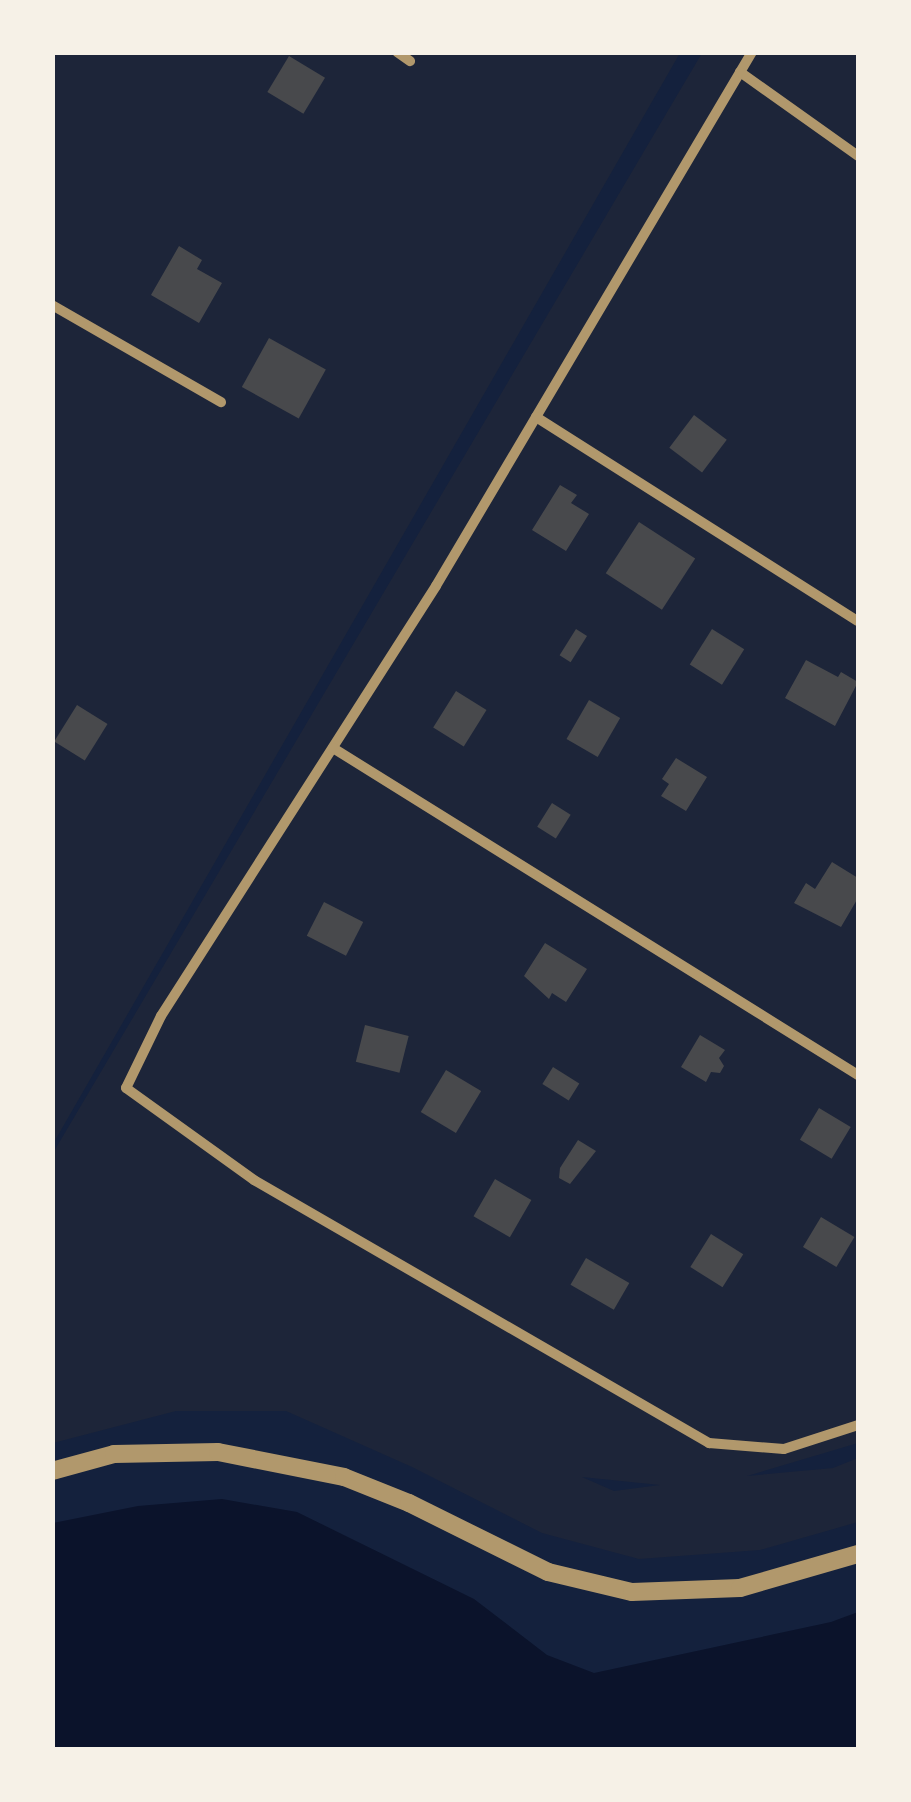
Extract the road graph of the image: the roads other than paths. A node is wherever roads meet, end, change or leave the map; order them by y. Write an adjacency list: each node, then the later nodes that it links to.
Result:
1 (397, 52): 3 (street)
2 (752, 52): 4 (street)
3 (410, 61)
4 (740, 72): 5 (street); 8 (street)
5 (858, 156)
6 (52, 304): 7 (street)
7 (221, 402)
8 (536, 417): 9 (street); 10 (street)
9 (858, 621)
10 (333, 748): 11 (street); 12 (street)
11 (858, 1074)
12 (858, 1426)
13 (52, 1471): 14 (street)
14 (858, 1554)

